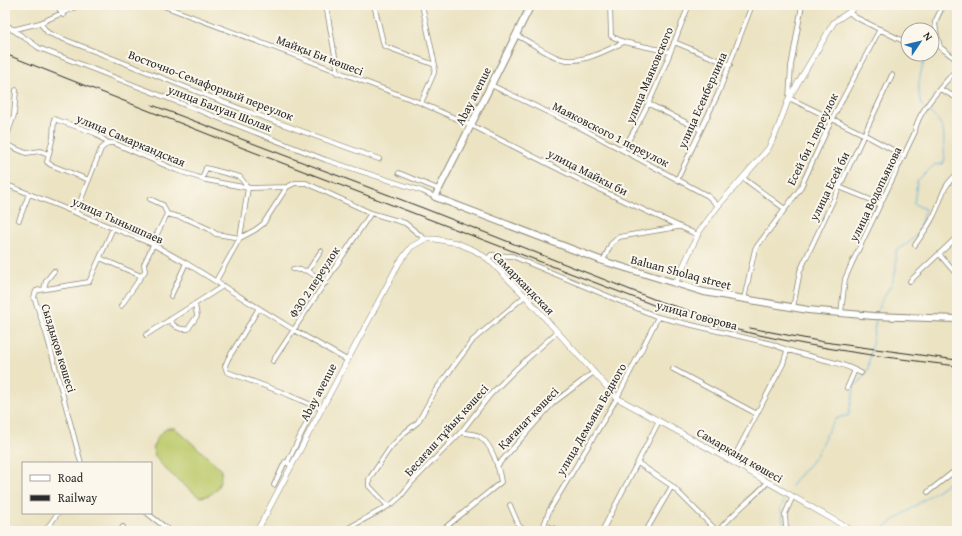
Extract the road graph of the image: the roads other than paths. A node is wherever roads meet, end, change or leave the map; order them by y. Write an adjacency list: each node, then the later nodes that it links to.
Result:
1 (57, 5): 15 (street)
2 (80, 5): 15 (street)
3 (161, 5): 29 (street, Майқы Би көшесі)
4 (326, 5): 29 (street)
5 (374, 5): 26 (street)
6 (422, 5): 26 (street)
7 (531, 5): 20 (main road, Abay avenue)
8 (610, 5): 22 (street)
9 (689, 5): 23 (street, улица Маяковского)
10 (752, 5): 27 (street, улица Есенберлина)
11 (802, 5): 34 (street)
12 (856, 5): 14 (street)
13 (943, 5): 25 (street)
14 (849, 12): 19 (street); 34 (street)
15 (63, 15): 17 (street)
16 (5, 23): 18 (street, улица Балуан Шолак)
17 (40, 23): 18 (street); 47 (street, Восточно-Семафорный переулок)
18 (12, 30): 60 (street, улица Балуан Шолак)
19 (880, 30): 21 (street); 38 (street, Есей би 1 переулок)
20 (516, 35): 22 (street); 31 (main road, Abay avenue)
21 (900, 40)
22 (624, 42): 24 (street)
23 (674, 42): 24 (street, улица Маяковского); 27 (street)
24 (670, 52): 37 (street, улица Маяковского)
25 (957, 60)
26 (435, 65): 36 (street)
27 (730, 65): 40 (street, улица Есенберлина)
28 (957, 69): 32 (street)
29 (338, 73): 36 (street, Майқы Би көшесі)
30 (892, 75): 41 (street, улица Есей би)
31 (491, 85): 39 (main road, Abay avenue); 44 (street, Маяковского 1 переулок)
32 (940, 89): 35 (street); 46 (street, улица Водопьянова)
33 (16, 90): 42 (street)
34 (789, 98): 38 (street); 50 (street)
35 (957, 98)
36 (421, 103): 39 (street, Майқы Би көшесі)
37 (649, 104): 40 (street); 44 (street, улица Маяковского)
38 (832, 119): 41 (street); 64 (street, Есей би 1 переулок)
39 (471, 125): 58 (main road, Abay avenue); 69 (street, улица Майкы би)
40 (701, 130): 53 (street, улица Есенберлина)
41 (865, 135): 46 (street); 56 (street, улица Есей би)
42 (5, 143): 45 (street)
43 (108, 143): 45 (street, улица Самаркандская); 51 (street, улица Самаркандская); 52 (street)
44 (622, 150): 53 (street, Маяковского 1 переулок)
45 (48, 154): 52 (street)
46 (904, 156): 62 (street, улица Водопьянова)
47 (379, 159)
48 (399, 173): 58 (street)
49 (957, 174): 76 (street)
50 (743, 178): 63 (street); 64 (street)
51 (202, 179): 57 (street, улица Самаркандская); 57 (street)
52 (89, 180): 65 (street)
53 (677, 180): 63 (street, Маяковского 1 переулок)
54 (5, 184): 59 (street, улица Тынышпаев)
55 (287, 187): 57 (street, улица Самаркандская); 66 (street, улица Самаркандская); 73 (street)
56 (839, 187): 62 (street); 100 (street, улица Есей би)
57 (248, 188): 73 (street)
58 (438, 189): 60 (main road, Abay avenue)
59 (29, 194): 65 (street, улица Тынышпаев); 68 (street)
60 (435, 197): 81 (main road, Baluan Sholaq street)
61 (150, 199): 67 (street)
62 (881, 204): 101 (street, улица Водопьянова)
63 (718, 206): 71 (street)
64 (785, 209): 96 (street, Есей би 1 переулок)
65 (76, 212): 70 (street, улица Тынышпаев)
66 (371, 213): 74 (street, улица Самаркандская); 90 (street, ФЗО 2 переулок)
67 (167, 214): 73 (street); 75 (street)
68 (19, 220)
69 (678, 227): 71 (street, улица Майкы би); 81 (street)
70 (113, 228): 75 (street, улица Тынышпаев); 79 (street)
71 (698, 235): 91 (street)
72 (957, 237): 78 (street)
73 (240, 238): 89 (street)
74 (425, 239): 80 (street, Самаркандская); 109 (street, Abay avenue)
75 (152, 245): 82 (street, улица Тынышпаев); 87 (street)
76 (915, 246)
77 (321, 251): 85 (street)
78 (939, 254): 86 (street); 88 (street)
79 (100, 258): 87 (street); 93 (street, Сыздықов көшесі)
80 (488, 259): 95 (street, Самаркандская); 102 (street, улица Говорова)
81 (603, 261): 91 (main road, Baluan Sholaq street)
82 (186, 263): 89 (street, улица Тынышпаев); 94 (street)
83 (293, 269): 85 (street)
84 (54, 271): 93 (street)
85 (308, 271): 90 (street)
86 (957, 275)
87 (141, 276): 98 (street)
88 (910, 281)
89 (218, 283): 92 (street, улица Тынышпаев)
90 (326, 283): 105 (street, ФЗО 2 переулок)
91 (675, 284): 96 (main road, Baluan Sholaq street)
92 (223, 286): 97 (street); 99 (street, улица Тынышпаев)
93 (44, 288): 123 (street, Сыздықов көшесі)
94 (171, 296)
95 (525, 296): 106 (street, Самаркандская); 134 (street)
96 (744, 300): 100 (main road, Baluan Sholaq street)
97 (194, 304): 104 (street); 104 (street)
98 (121, 306)
99 (259, 308): 105 (street, улица Тынышпаев); 117 (street)
100 (793, 308): 101 (main road, Baluan Sholaq street)
101 (842, 314): 103 (main road, Baluan Sholaq street)
102 (658, 317): 108 (street, улица Говорова); 116 (street, улица Демьяна Бедного)
103 (957, 319)
104 (169, 320): 107 (street)
105 (294, 330): 109 (street, улица Тынышпаев); 110 (street, ФЗО 2 переулок)
106 (557, 332): 113 (street, Самаркандская); 121 (street, Бесағаш тұйық көшесі)
107 (146, 335)
108 (787, 352): 112 (street, улица Говорова); 118 (street)
109 (347, 360): 117 (street, Abay avenue)
110 (274, 361)
111 (673, 369): 118 (street)
112 (855, 370): 114 (street, улица Говорова); 115 (street)
113 (594, 372): 116 (street, Самаркандская); 126 (street, Қағанат көшесі)
114 (861, 373)
115 (848, 388)
116 (617, 398): 120 (street, Самарқанд көшесі); 137 (street, улица Демьяна Бедного)
117 (321, 409): 125 (street, Abay avenue)
118 (757, 414): 122 (street)
119 (310, 418): 125 (street)
120 (659, 421): 122 (street, Самарқанд көшесі); 124 (street)
121 (461, 432): 126 (street); 134 (street, Бесағаш тұйық көшесі)
122 (732, 461): 128 (street, Самарқанд көшесі)
123 (82, 462)
124 (638, 463): 130 (street); 148 (street)
125 (289, 464): 129 (street); 141 (street, Abay avenue)
126 (497, 466): 143 (street)
127 (957, 469): 131 (street)
128 (768, 482): 132 (street, Самарқанд көшесі); 150 (street)
129 (274, 485)
130 (672, 486): 149 (street); 150 (street)
131 (928, 492)
132 (793, 496): 151 (street); 152 (street, Самарқанд көшесі)
133 (510, 505): 138 (street)
134 (388, 506): 142 (street, Бесағаш тұйық көшесі)
135 (57, 514): 139 (street)
136 (148, 514): 140 (street)
137 (545, 525): 146 (street, улица Демьяна Бедного); 147 (street)
138 (519, 526): 144 (street); 145 (street)
139 (45, 531)
140 (170, 531)
141 (258, 531)
142 (343, 531)
143 (441, 531)
144 (510, 531)
145 (526, 531)
146 (542, 531)
147 (561, 531)
148 (602, 531)
149 (646, 531)
150 (718, 531)
151 (790, 531)
152 (853, 531)

